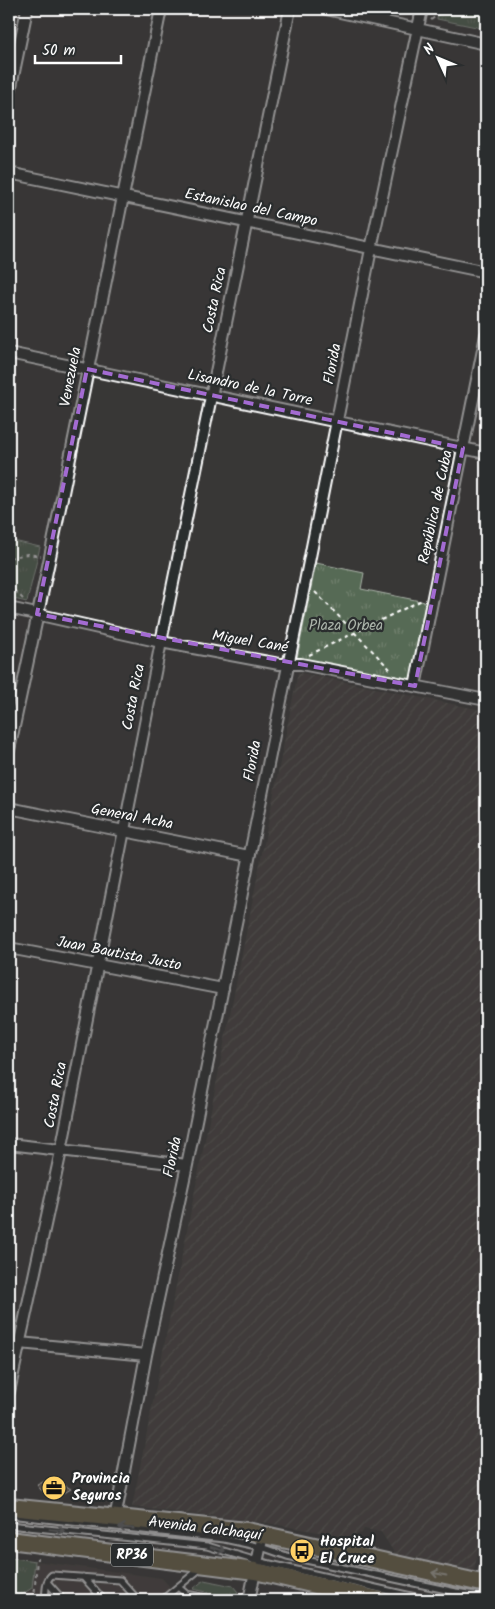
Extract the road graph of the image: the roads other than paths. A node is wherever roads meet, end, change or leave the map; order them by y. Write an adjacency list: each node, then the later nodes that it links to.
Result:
1 (27, 9): 8 (street)
2 (161, 9): 10 (street, Venezuela)
3 (290, 9): 11 (street, Costa Rica)
4 (326, 9): 6 (street)
5 (422, 9): 6 (street, Florida)
6 (418, 30): 7 (street); 12 (street, Florida)
7 (486, 44)
8 (9, 96)
9 (9, 173): 10 (street, Estanislao del Campo)
10 (122, 197): 11 (street, Estanislao del Campo); 16 (street, Venezuela)
11 (247, 223): 12 (street, Estanislao del Campo); 17 (street, Costa Rica)
12 (371, 249): 13 (street, Estanislao del Campo); 18 (street, Florida)
13 (486, 272)
14 (486, 335): 19 (street, República de Cuba)
15 (9, 353): 16 (street, Lisandro de la Torre)
16 (88, 369): 17 (street, Lisandro de la Torre); 22 (street, Venezuela)
17 (211, 396): 18 (street, Lisandro de la Torre); 23 (street, Costa Rica)
18 (337, 422): 19 (street, Lisandro de la Torre); 24 (street, Florida)
19 (463, 448): 20 (street, Lisandro de la Torre); 25 (street, República de Cuba)
20 (486, 452)
21 (9, 608): 22 (street, Miguel Cané)
22 (37, 614): 23 (street, Miguel Cané); 27 (street, Venezuela)
23 (161, 642): 24 (street, Miguel Cané); 29 (street, Costa Rica)
24 (288, 664): 25 (street, Miguel Cané); 30 (street, Florida)
25 (415, 686): 26 (street, Miguel Cané)
26 (486, 700)
27 (9, 750)
28 (9, 808): 29 (street, General Acha)
29 (123, 830): 30 (street, General Acha); 32 (street, Costa Rica)
30 (249, 856): 33 (street, Florida)
31 (9, 948): 32 (street, Juan Bautista Justo)
32 (96, 964): 33 (street, Juan Bautista Justo); 35 (street, Costa Rica)
33 (223, 989): 36 (street, Florida)
34 (9, 1144): 35 (street)
35 (61, 1151): 36 (street); 37 (street, Costa Rica)
36 (187, 1165): 38 (street, Florida)
37 (14, 1342): 38 (street); 39 (street, Costa Rica)
38 (146, 1355): 42 (street, Florida)
39 (9, 1392)
40 (9, 1507): 42 (main road, Avenida Calchaquí / RP36)
41 (9, 1516): 45 (lane, one-way to 41)
42 (115, 1519): 45 (main road, Avenida Calchaquí / RP36)
43 (9, 1525): 47 (lane, one-way to 47)
44 (9, 1540): 46 (main road, RP36)
45 (262, 1541): 47 (street); 50 (main road, Avenida Calchaquí / RP36, one-way to 45)
46 (206, 1564): 47 (main road, RP36); 51 (lane)
47 (256, 1566): 58 (street); 59 (main road, RP36); 60 (lane)
48 (83, 1577): 49 (lane); 54 (lane); 55 (lane)
49 (47, 1582): 52 (lane); 53 (lane)
50 (485, 1583)
51 (178, 1587): 56 (lane); 57 (lane)
52 (45, 1600)
53 (63, 1600)
54 (104, 1600)
55 (138, 1600)
56 (162, 1600)
57 (217, 1600)
58 (249, 1600)
59 (380, 1600)
60 (429, 1600)

